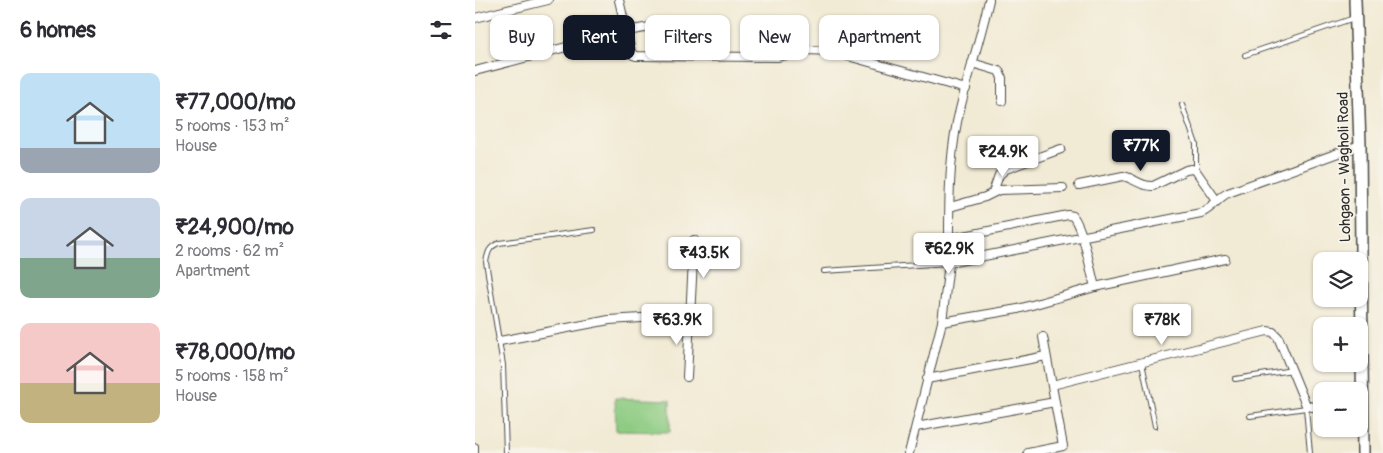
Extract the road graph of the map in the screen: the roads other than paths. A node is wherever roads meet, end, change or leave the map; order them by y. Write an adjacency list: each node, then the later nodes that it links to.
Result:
1 (548, 0): 7 (street)
2 (619, 0): 5 (street)
3 (989, 0): 11 (street)
4 (1355, 0): 6 (main road, Lohgaon - Wagholi Road)
5 (623, 15)
6 (1355, 17): 9 (lane); 16 (main road, Lohgaon - Wagholi Road)
7 (475, 18)
8 (563, 48): 12 (street)
9 (1245, 55)
10 (635, 56): 13 (street)
11 (972, 63): 13 (street); 14 (street)
12 (475, 71)
13 (966, 89): 23 (street)
14 (1002, 101)
15 (1182, 105): 18 (lane)
16 (1360, 145): 22 (street); 42 (main road, Lohgaon - Wagholi Road)
17 (1061, 148): 21 (street)
18 (1196, 171): 19 (street); 22 (street)
19 (1079, 184)
20 (1063, 188): 21 (street)
21 (993, 192): 23 (street)
22 (1217, 201): 25 (street)
23 (950, 208): 26 (street)
24 (594, 230): 35 (lane)
25 (1081, 237): 26 (street); 29 (street); 31 (street)
26 (949, 239): 29 (street)
27 (695, 240): 32 (street)
28 (1225, 259): 31 (street)
29 (949, 263): 30 (lane); 33 (street)
30 (824, 271)
31 (1095, 287): 33 (street)
32 (690, 316): 35 (street); 39 (street)
33 (942, 322): 40 (street)
34 (1043, 337): 36 (street)
35 (500, 340): 53 (lane)
36 (1047, 356): 40 (street); 43 (street)
37 (1142, 362): 38 (street); 43 (street); 49 (lane)
38 (1292, 370): 41 (lane); 45 (street)
39 (687, 377)
40 (927, 379): 48 (street)
41 (1235, 379)
42 (1361, 382)
43 (1052, 385): 44 (street)
44 (1055, 402): 48 (street); 55 (street)
45 (1306, 406): 46 (street); 47 (lane); 56 (lane)
46 (1313, 407)
47 (1250, 416)
48 (916, 426): 54 (street)
49 (1155, 426)
50 (1362, 437): 57 (main road, Lohgaon - Wagholi Road)
51 (475, 446): 52 (lane)
52 (476, 453)
53 (506, 453)
54 (909, 453)
55 (1028, 453)
56 (1310, 453)
57 (1363, 453)

